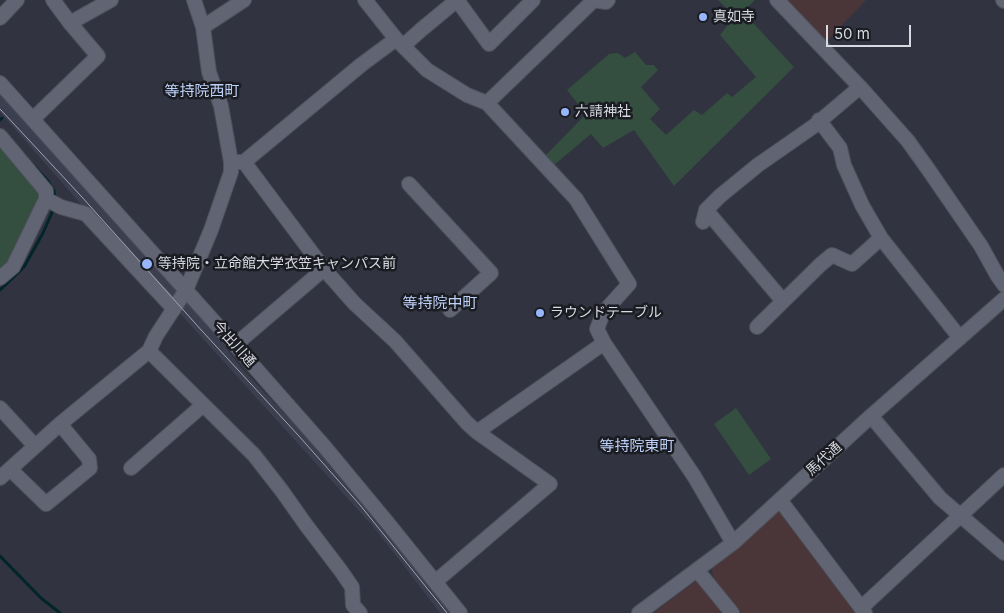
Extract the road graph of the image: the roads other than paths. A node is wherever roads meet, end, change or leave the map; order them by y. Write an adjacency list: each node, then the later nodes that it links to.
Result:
1 (17, 0): 11 (street)
2 (53, 0): 12 (street)
3 (111, 0): 12 (street)
4 (194, 0): 13 (street)
5 (244, 0): 13 (street)
6 (457, 0): 7 (street); 14 (street)
7 (533, 0)
8 (608, 0): 17 (street)
9 (777, 0): 16 (street)
10 (369, 1): 14 (street)
11 (0, 18)
12 (70, 23): 18 (street)
13 (203, 27): 21 (street)
14 (399, 42): 17 (street); 21 (street)
15 (0, 83): 18 (street, 今出川通)
16 (860, 87): 19 (street); 27 (street)
17 (487, 103): 35 (street)
18 (33, 120): 28 (street, 今出川通)
19 (820, 120): 24 (street); 30 (street)
20 (0, 136): 23 (street)
21 (237, 162): 25 (street); 28 (street)
22 (409, 184): 32 (street)
23 (53, 203): 26 (street); 31 (street)
24 (881, 238): 30 (street); 34 (street)
25 (324, 269): 36 (street); 42 (street)
26 (0, 278)
27 (1004, 285)
28 (186, 290): 31 (street); 36 (street, 今出川通)
29 (1004, 299): 34 (street, 馬代通)
30 (783, 301): 33 (street)
31 (174, 309): 37 (street)
32 (450, 310)
33 (757, 327)
34 (960, 338): 40 (street, 馬代通)
35 (604, 343): 42 (street); 49 (street)
36 (235, 345): 52 (street, 今出川通)
37 (149, 351): 38 (street); 41 (street)
38 (203, 405): 44 (street); 53 (street)
39 (0, 408): 43 (street)
40 (871, 416): 47 (street, 馬代通); 48 (street)
41 (60, 424): 43 (street); 45 (street)
42 (477, 432): 52 (street)
43 (35, 446): 45 (street)
44 (131, 468)
45 (5, 473)
46 (1004, 475): 48 (street)
47 (780, 500): 49 (street, 馬代通); 54 (street)
48 (960, 515): 50 (street); 54 (street)
49 (733, 542): 51 (street, 馬代通)
50 (1004, 553)
51 (698, 570): 56 (street, 馬代通); 57 (street)
52 (435, 582): 55 (street, 今出川通)
53 (353, 610)
54 (863, 610)
55 (460, 613)
56 (639, 613)
57 (732, 613)

